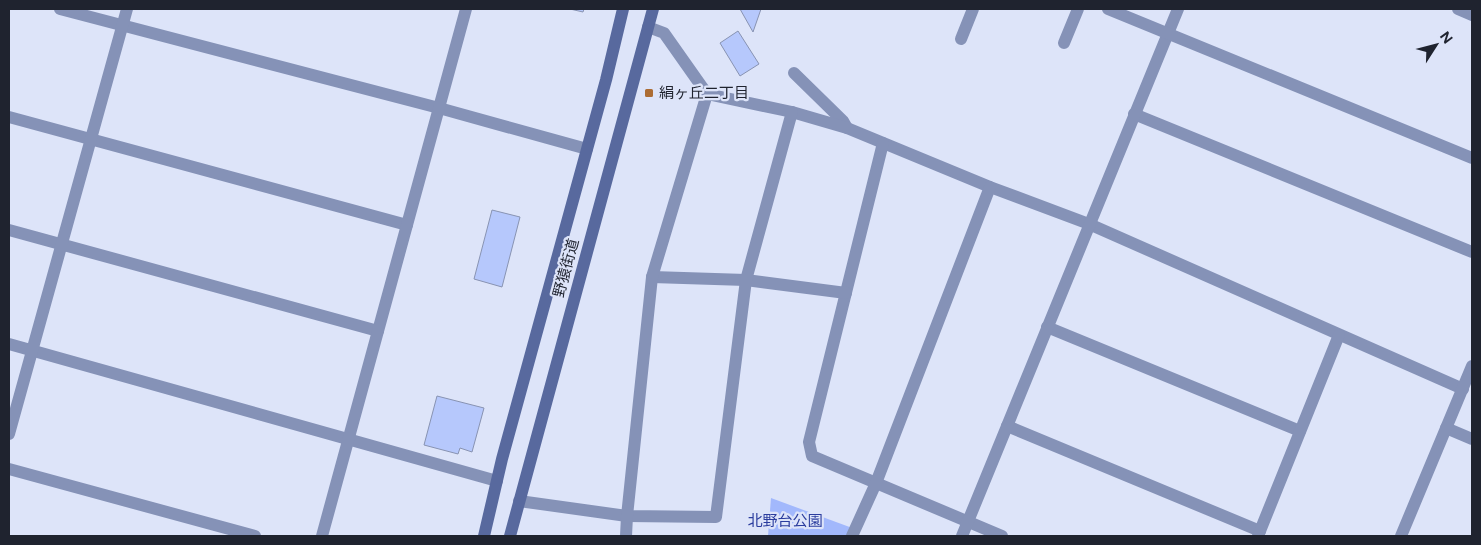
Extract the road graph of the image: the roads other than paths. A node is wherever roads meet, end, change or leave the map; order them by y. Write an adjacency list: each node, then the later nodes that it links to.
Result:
1 (60, 9): 12 (street)
2 (127, 9): 12 (street)
3 (466, 9): 19 (street)
4 (623, 9): 26 (main road, 野猿街道)
5 (653, 9): 13 (main road, 野猿街道)
6 (973, 9): 15 (street)
7 (1078, 9): 16 (street)
8 (1108, 9): 14 (street)
9 (1178, 9): 14 (street)
10 (1458, 9): 11 (street)
11 (1472, 15)
12 (123, 25): 19 (street); 24 (street)
13 (648, 26): 18 (street); 53 (main road, 野猿街道)
14 (1167, 33): 21 (street); 27 (street)
15 (961, 39)
16 (1064, 43)
17 (794, 74): 23 (street)
18 (706, 94): 20 (street); 34 (street)
19 (439, 108): 26 (street); 30 (street)
20 (792, 112): 23 (street); 35 (street)
21 (1134, 114): 29 (street); 33 (street)
22 (9, 116): 24 (street)
23 (847, 128): 25 (street)
24 (90, 138): 30 (street); 32 (street)
25 (883, 143): 28 (street); 36 (street)
26 (587, 149): 51 (main road, 野猿街道)
27 (1472, 158)
28 (990, 187): 29 (street); 52 (street)
29 (1089, 224): 37 (street); 39 (street)
30 (407, 225): 38 (street)
31 (9, 230): 32 (street)
32 (61, 244): 38 (street); 41 (street)
33 (1472, 252)
34 (652, 277): 35 (street); 54 (street)
35 (746, 280): 36 (street); 54 (street)
36 (846, 293): 52 (street)
37 (1047, 327): 44 (street); 46 (street)
38 (378, 331): 49 (street)
39 (1339, 335): 43 (street); 46 (street)
40 (9, 344): 41 (street)
41 (31, 351): 47 (street); 49 (street)
42 (1472, 366): 43 (street)
43 (1463, 389): 45 (street)
44 (1007, 426): 55 (street); 56 (street)
45 (1446, 428): 48 (street); 65 (street)
46 (1300, 431): 56 (street)
47 (9, 434)
48 (1472, 439)
49 (348, 440): 51 (street); 58 (street)
50 (9, 469): 57 (street)
51 (497, 481): 59 (main road, 野猿街道)
52 (876, 483): 55 (street); 62 (street)
53 (519, 501): 54 (street); 60 (main road, 野猿街道)
54 (627, 516): 61 (street)
55 (968, 522): 63 (street); 64 (street)
56 (1259, 533)
57 (255, 536)
58 (322, 536)
59 (484, 536)
60 (510, 536)
61 (626, 536)
62 (852, 536)
63 (962, 536)
64 (1002, 536)
65 (1401, 536)

